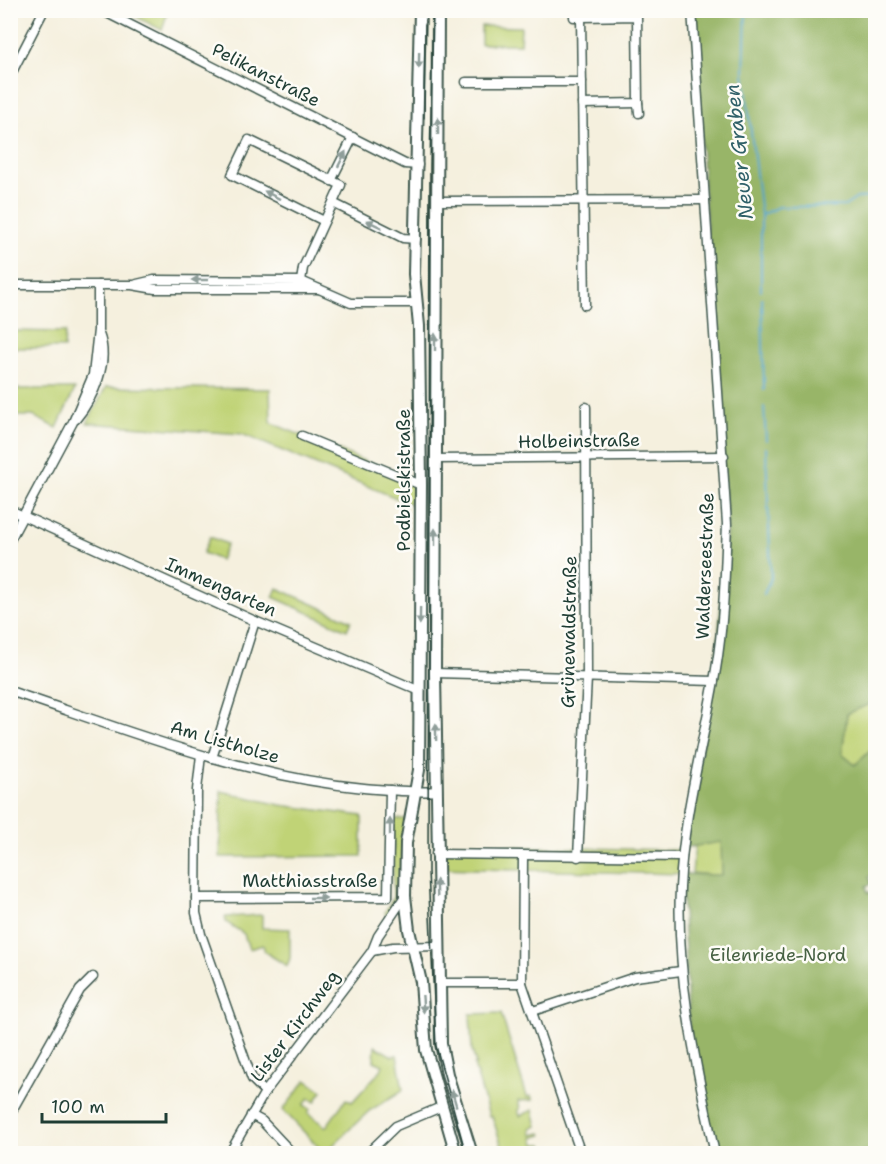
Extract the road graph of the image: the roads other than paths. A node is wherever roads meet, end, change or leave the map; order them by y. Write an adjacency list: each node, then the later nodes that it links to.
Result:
1 (44, 10): 8 (street)
2 (101, 10): 14 (street, Pelikanstraße)
3 (420, 10): 15 (main road, Podbielskistraße, one-way to 15)
4 (438, 10): 16 (main road, Podbielskistraße, one-way to 4)
5 (692, 10): 19 (street, Walderseestraße)
6 (637, 13): 7 (street); 11 (street)
7 (577, 14): 9 (street)
8 (10, 76)
9 (582, 81): 10 (street); 12 (street)
10 (466, 82)
11 (638, 103): 12 (street); 13 (street)
12 (582, 104): 18 (street)
13 (639, 113)
14 (353, 137): 15 (street, Pelikanstraße); 17 (street, one-way to 14)
15 (418, 165): 16 (main road); 23 (main road, Podbielskistraße)
16 (437, 166): 20 (main road, Podbielskistraße)
17 (331, 181): 21 (street); 22 (street, one-way to 17)
18 (584, 200): 19 (street); 20 (street); 31 (street)
19 (705, 200): 34 (street, Walderseestraße)
20 (437, 201): 30 (main road, Podbielskistraße)
21 (333, 203): 22 (street); 23 (street, one-way to 21)
22 (324, 221): 24 (street)
23 (416, 239): 29 (main road, Podbielskistraße)
24 (301, 280): 27 (street, one-way to 27); 28 (street)
25 (10, 285): 26 (street)
26 (98, 285): 27 (street); 39 (street)
27 (132, 285): 28 (street)
28 (319, 289): 29 (street)
29 (417, 303): 30 (main road); 37 (main road, Podbielskistraße)
30 (435, 304): 36 (main road, Podbielskistraße, one-way to 30)
31 (585, 305)
32 (586, 407): 35 (street, Grünewaldstraße)
33 (302, 436): 37 (street)
34 (724, 456): 35 (street, Holbeinstraße); 44 (street, Walderseestraße)
35 (587, 458): 36 (street, Holbeinstraße); 43 (street, Grünewaldstraße)
36 (435, 459): 42 (main road, Podbielskistraße, one-way to 36)
37 (421, 485): 46 (main road, Podbielskistraße, one-way to 46)
38 (10, 510): 39 (street, Immengarten)
39 (23, 516): 40 (street); 41 (street, Immengarten)
40 (10, 540)
41 (255, 621): 46 (street, Immengarten); 48 (street)
42 (435, 672): 43 (street); 50 (main road, Podbielskistraße, one-way to 42)
43 (586, 678): 44 (street); 54 (street, Grünewaldstraße)
44 (714, 681): 55 (street, Walderseestraße)
45 (10, 691): 47 (street, Am Listholze)
46 (420, 691): 51 (main road, Podbielskistraße)
47 (201, 755): 48 (street, Am Listholze); 57 (street)
48 (212, 758): 49 (street, Am Listholze)
49 (390, 790): 51 (street, Am Listholze); 57 (street, Matthiasstraße, one-way to 49)
50 (437, 791): 51 (street, Am Listholze); 52 (main road, Podbielskistraße)
51 (417, 792): 56 (main road, Podbielskistraße)
52 (436, 854): 53 (street); 58 (main road, Podbielskistraße, one-way to 52)
53 (523, 856): 54 (street); 64 (street)
54 (578, 857): 55 (street)
55 (682, 857): 61 (street, Walderseestraße)
56 (405, 896): 59 (main road, Podbielskistraße); 60 (street, Lister Kirchweg)
57 (196, 898): 66 (street)
58 (439, 946): 59 (street); 63 (main road, Podbielskistraße)
59 (414, 947): 60 (street); 67 (main road, Podbielskistraße, one-way to 67)
60 (372, 951): 66 (street, Lister Kirchweg)
61 (681, 971): 65 (street); 76 (street, Walderseestraße)
62 (93, 977): 68 (street)
63 (441, 983): 64 (street); 74 (main road, Podbielskistraße, one-way to 63)
64 (522, 983): 65 (street)
65 (533, 1011): 75 (street)
66 (265, 1092): 69 (street, Lister Kirchweg)
67 (441, 1107): 72 (street); 73 (main road, Podbielskistraße)
68 (10, 1114)
69 (251, 1115): 70 (street, Lister Kirchweg); 71 (street)
70 (229, 1154)
71 (293, 1154)
72 (367, 1154)
73 (456, 1154)
74 (472, 1154)
75 (581, 1154)
76 (715, 1154)

